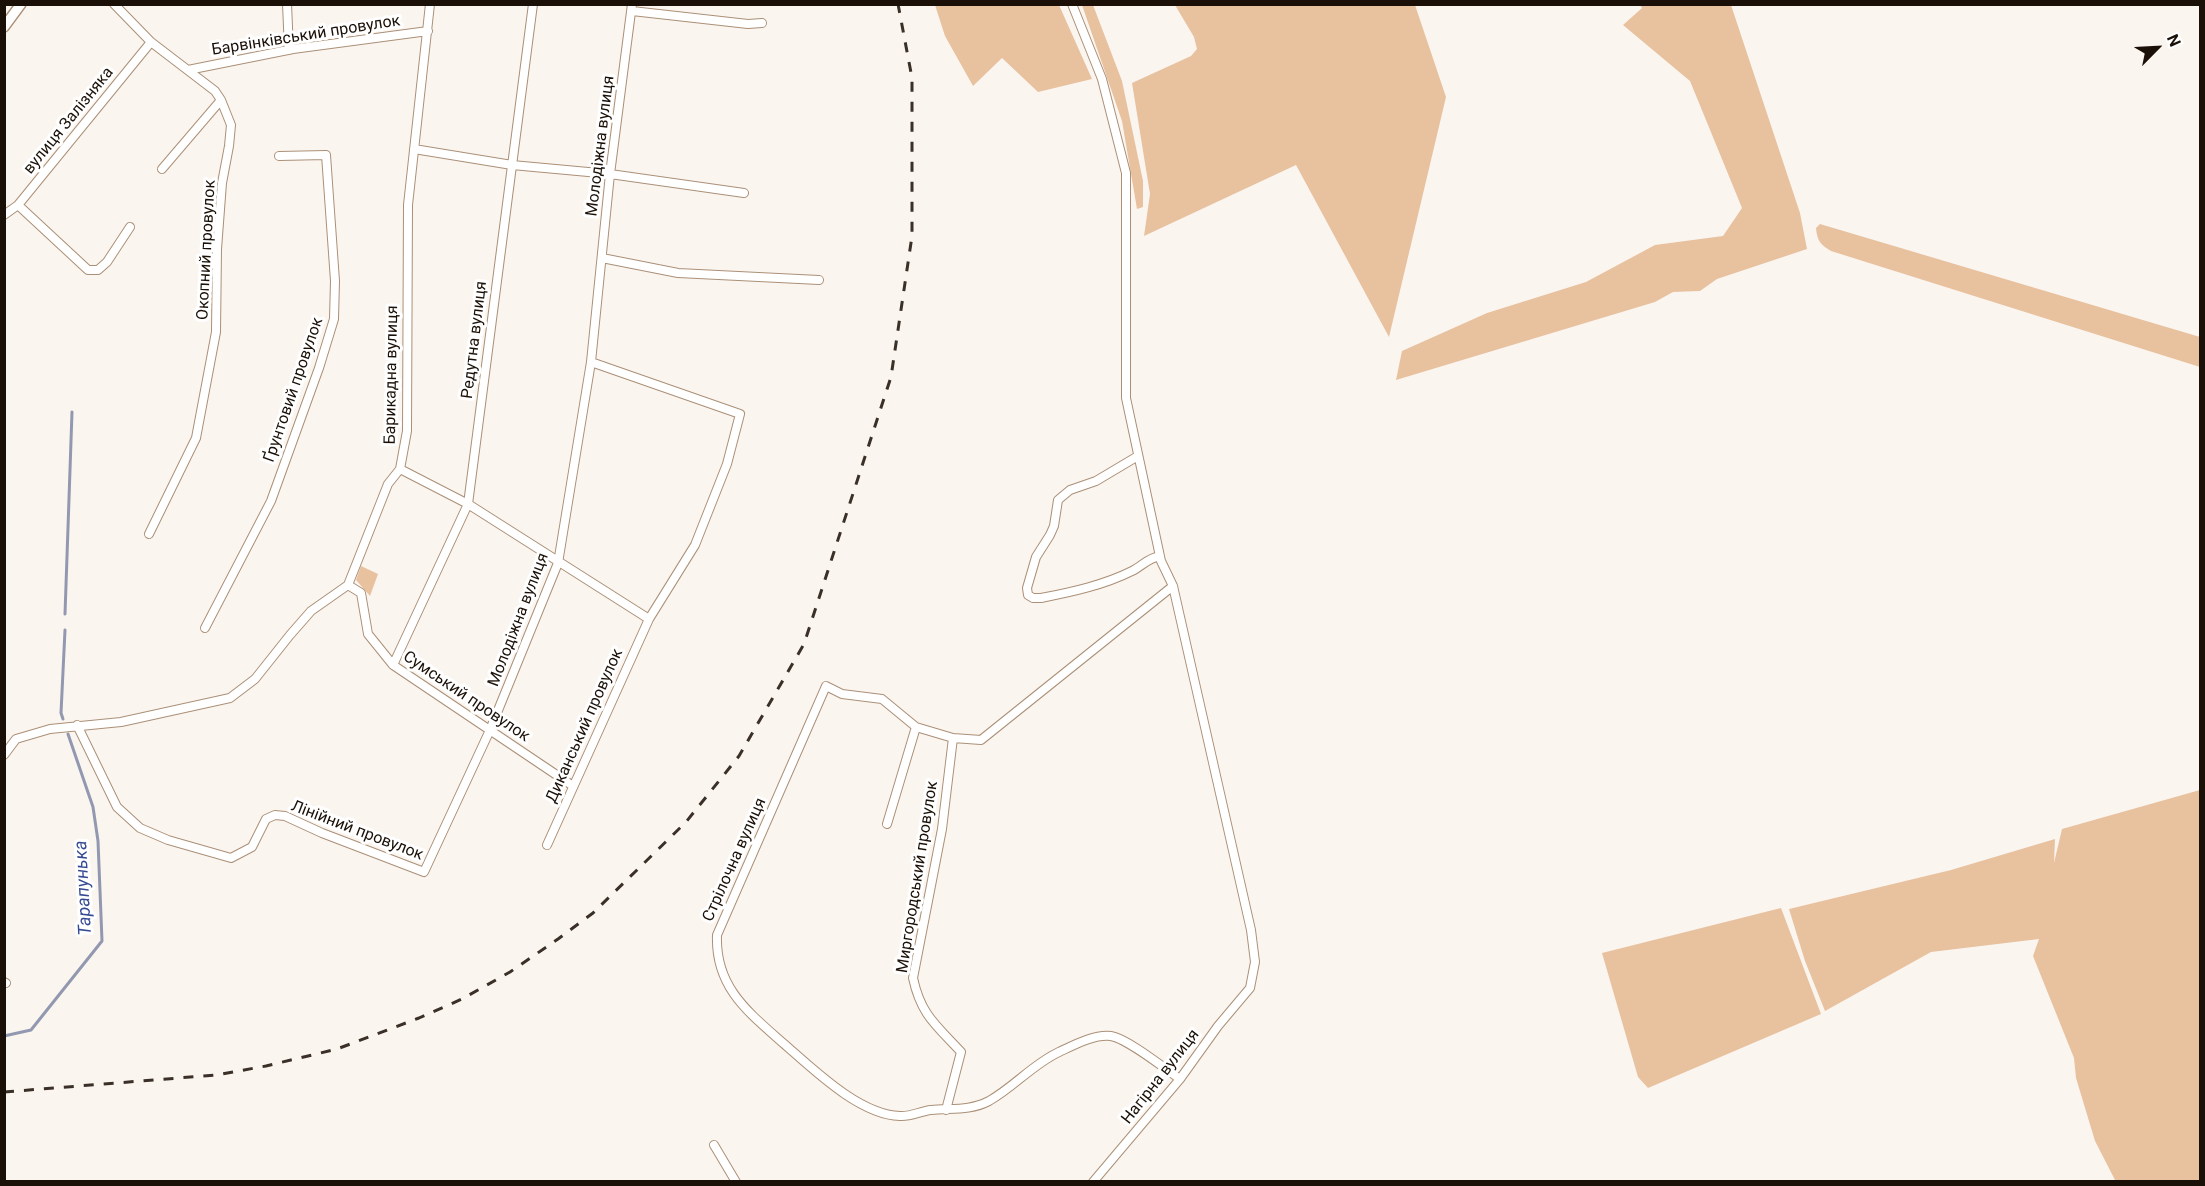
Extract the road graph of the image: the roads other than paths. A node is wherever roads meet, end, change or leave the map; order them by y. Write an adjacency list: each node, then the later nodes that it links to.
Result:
1 (21, 4): 9 (street)
2 (114, 4): 11 (street, Окопний провулок)
3 (287, 4): 12 (street)
4 (430, 4): 10 (street, Барикадна вулиця)
5 (533, 4): 17 (street, Редутна вулиця)
6 (1072, 4): 27 (street)
7 (632, 8): 8 (street); 19 (street, Молодіжна вулиця)
8 (762, 23)
9 (4, 27)
10 (428, 31): 12 (street, Барвінківський провулок); 15 (street, Барикадна вулиця)
11 (151, 42): 13 (street, Окопний провулок); 21 (street, вулиця Залізняка)
12 (289, 50): 13 (street, Барвінківський провулок)
13 (188, 70): 14 (street, Окопний провулок)
14 (221, 100): 18 (street); 30 (street, Окопний провулок)
15 (414, 149): 17 (street); 28 (street, Барикадна вулиця)
16 (279, 156): 36 (street, Ґрунтовий провулок)
17 (512, 165): 19 (street); 29 (street, Редутна вулиця)
18 (162, 169)
19 (610, 174): 20 (street); 24 (street, Молодіжна вулиця)
20 (744, 193)
21 (18, 205): 22 (street, вулиця Залізняка); 23 (street)
22 (4, 215)
23 (130, 227)
24 (602, 258): 25 (street); 26 (street, Молодіжна вулиця)
25 (819, 280)
26 (591, 362): 32 (street, Молодіжна вулиця); 35 (street)
27 (1138, 456): 31 (street); 31 (street)
28 (400, 469): 29 (street); 33 (street, Барикадна вулиця)
29 (468, 504): 32 (street); 37 (street, Редутна вулиця)
30 (149, 534)
31 (1160, 556): 34 (street)
32 (558, 563): 35 (street); 40 (street, Молодіжна вулиця)
33 (348, 585): 37 (street, Сумський провулок); 38 (street)
34 (1173, 586): 41 (street); 47 (street, Нагірна вулиця)
35 (649, 619): 43 (street, Диканський провулок)
36 (205, 628)
37 (393, 664): 40 (street, Сумський провулок)
38 (77, 724): 42 (street); 46 (street, Лінійний провулок)
39 (915, 727): 41 (street); 44 (street, Миргородський провулок); 48 (street, Стрілочна вулиця)
40 (489, 730): 43 (street, Сумський провулок); 46 (street, Молодіжна вулиця)
41 (953, 738): 48 (street, Миргородський провулок)
42 (4, 754)
43 (573, 786): 45 (street, Диканський провулок)
44 (887, 824)
45 (547, 845)
46 (424, 872)
47 (1180, 1079): 48 (street, Стрілочна вулиця); 51 (street, Нагірна вулиця)
48 (946, 1110)
49 (714, 1145): 50 (street)
50 (736, 1182)
51 (1093, 1182)

